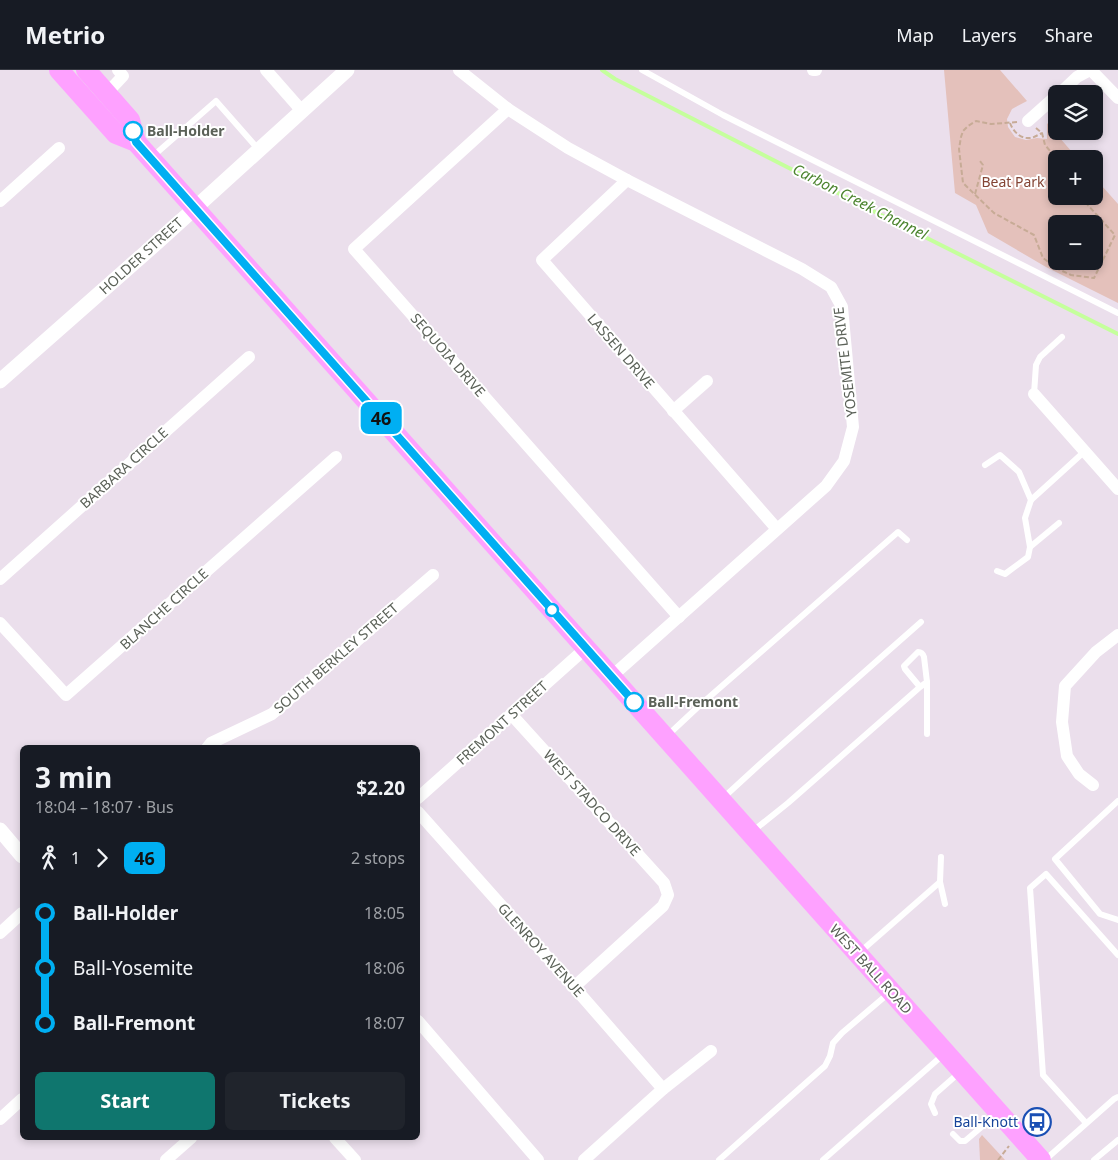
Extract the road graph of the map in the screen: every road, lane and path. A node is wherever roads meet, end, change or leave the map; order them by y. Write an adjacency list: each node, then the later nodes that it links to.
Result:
1 (59, 70): 18 (main road)
2 (86, 70): 10 (main road)
3 (266, 70): 14 (street)
4 (347, 70): 14 (street, HOLDER STREET)
5 (459, 70): 13 (street, YOSEMITE DRIVE)
6 (642, 70): 29 (lane)
7 (1091, 70): 9 (street); 11 (street)
8 (121, 73): 10 (street)
9 (1068, 85)
10 (107, 93): 18 (main road)
11 (1118, 98)
12 (1048, 103): 15 (street)
13 (508, 109): 24 (street, YOSEMITE DRIVE); 48 (street, SEQUOIA DRIVE)
14 (302, 111): 20 (street, HOLDER STREET)
15 (1028, 121): 16 (path); 17 (path)
16 (1010, 122): 17 (path); 25 (path)
17 (1042, 133): 21 (path)
18 (136, 142): 22 (main road, WEST BALL ROAD)
19 (59, 148): 26 (street)
20 (259, 150): 22 (lane); 28 (street, HOLDER STREET)
21 (1049, 150)
22 (151, 158): 28 (main road, WEST BALL ROAD)
23 (980, 161): 25 (path)
24 (627, 180): 35 (street, LASSEN DRIVE); 42 (street, YOSEMITE DRIVE)
25 (975, 194): 27 (path)
26 (0, 201)
27 (1088, 205)
28 (195, 208): 32 (street, HOLDER STREET); 52 (main road, WEST BALL ROAD)
29 (1118, 313)
30 (1062, 337): 34 (lane)
31 (249, 357): 47 (street, BARBARA CIRCLE)
32 (0, 381)
33 (707, 381): 35 (street)
34 (1034, 394): 36 (street)
35 (673, 411): 42 (street, LASSEN DRIVE)
36 (1085, 452): 39 (street); 40 (lane)
37 (336, 457): 50 (street, BLANCHE CIRCLE)
38 (985, 465): 40 (lane)
39 (1118, 489)
40 (1031, 500): 44 (lane)
41 (1059, 523): 44 (lane)
42 (777, 529): 48 (street, YOSEMITE DRIVE)
43 (907, 540): 58 (lane)
44 (1030, 547): 45 (lane)
45 (997, 570)
46 (433, 575): 59 (street, SOUTH BERKLEY STREET)
47 (0, 579)
48 (679, 617): 53 (street, YOSEMITE DRIVE)
49 (921, 622): 62 (lane)
50 (0, 623)
51 (1118, 635): 60 (street)
52 (586, 648): 53 (main road, WEST BALL ROAD); 56 (street, FREMONT STREET)
53 (611, 677): 58 (main road, WEST BALL ROAD)
54 (927, 682): 55 (lane); 55 (lane); 57 (lane)
55 (920, 688): 66 (lane)
56 (511, 714): 61 (street, FREMONT STREET); 76 (street, WEST STADCO DRIVE)
57 (927, 734)
58 (665, 738): 62 (main road, WEST BALL ROAD)
59 (209, 745)
60 (1093, 785)
61 (420, 796)
62 (721, 800): 66 (main road, WEST BALL ROAD)
63 (1118, 801): 72 (lane)
64 (420, 814): 76 (street, GLENROY AVENUE)
65 (0, 830): 67 (street)
66 (750, 834): 74 (main road, WEST BALL ROAD)
67 (20, 854)
68 (941, 857): 69 (lane)
69 (940, 882): 70 (lane); 74 (lane)
70 (945, 904)
71 (20, 915): 73 (street)
72 (1118, 920)
73 (0, 933)
74 (858, 954): 77 (main road, WEST BALL ROAD)
75 (1118, 955): 88 (lane)
76 (574, 987): 82 (street, GLENROY AVENUE)
77 (891, 992): 80 (main road, WEST BALL ROAD); 97 (lane)
78 (420, 1023): 95 (street)
79 (711, 1051): 82 (street)
80 (945, 1053): 81 (main road, WEST BALL ROAD); 98 (lane)
81 (962, 1071): 85 (lane); 86 (main road, WEST BALL ROAD)
82 (662, 1089): 96 (street)
83 (1118, 1097): 88 (lane)
84 (20, 1101): 87 (street)
85 (935, 1113)
86 (998, 1113): 89 (lane); 99 (main road, WEST BALL ROAD)
87 (0, 1119)
88 (1086, 1122): 100 (lane)
89 (953, 1134)
90 (189, 1140): 93 (street)
91 (337, 1140): 94 (street)
92 (1118, 1140): 101 (lane)
93 (166, 1160)
94 (355, 1160)
95 (538, 1160)
96 (584, 1160)
97 (719, 1160)
98 (823, 1160)
99 (1041, 1160)
100 (1045, 1160)
101 (1094, 1160)

